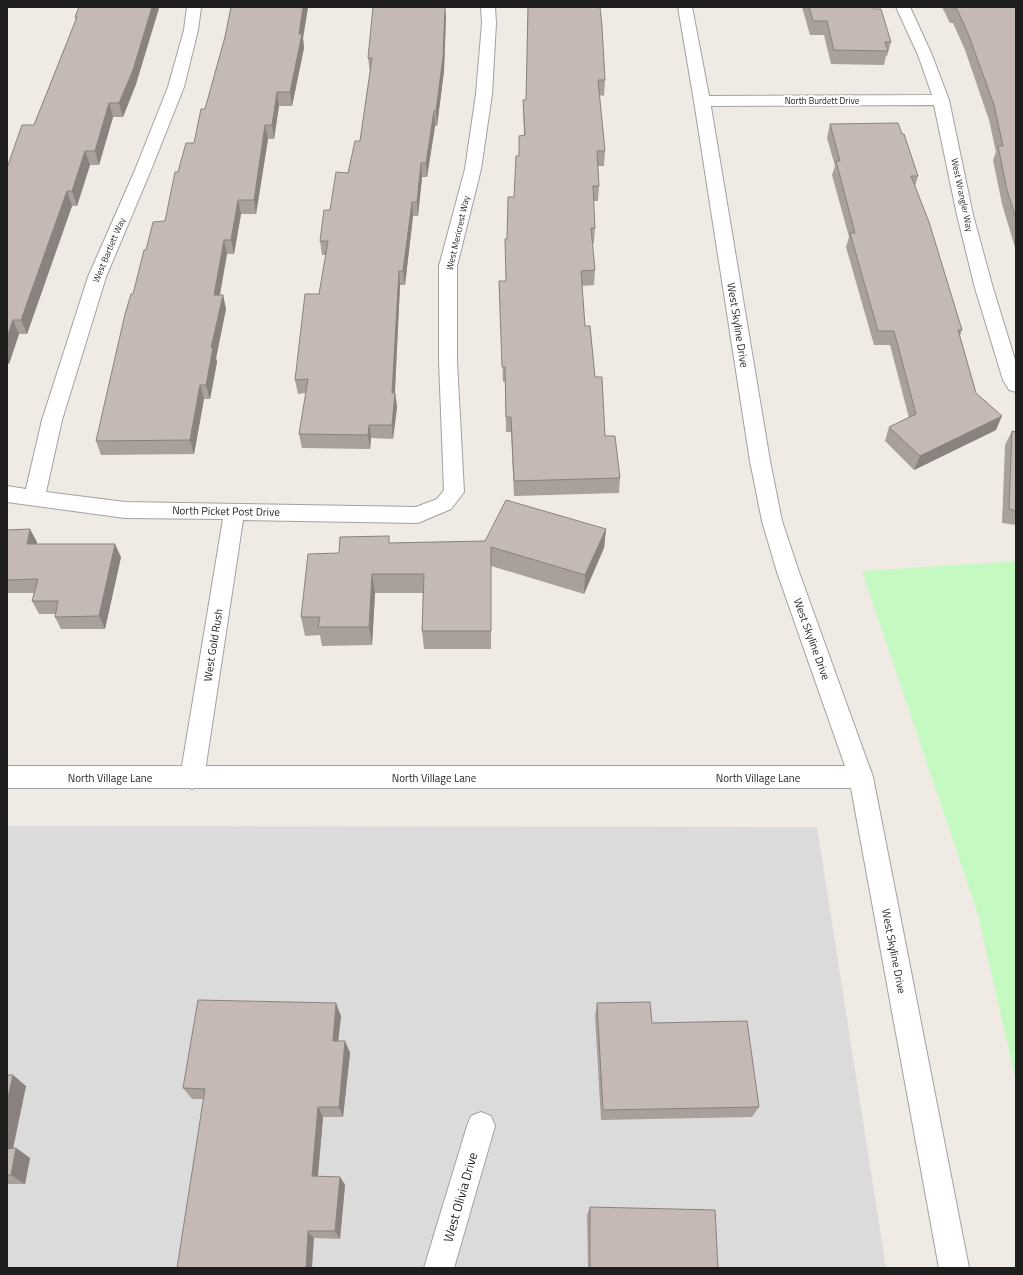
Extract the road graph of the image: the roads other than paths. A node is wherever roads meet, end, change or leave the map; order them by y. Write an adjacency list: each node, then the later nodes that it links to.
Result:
1 (194, 7): 9 (street, West Bartlett Way)
2 (488, 7): 10 (street, West Mericrest Way)
3 (685, 7): 6 (street, West Skyline Drive)
4 (903, 7): 5 (street, West Wrangler Way)
5 (941, 100): 6 (street, North Burdett Drive); 7 (street, West Wrangler Way)
6 (702, 102): 13 (street, West Skyline Drive)
7 (1016, 385)
8 (7, 494): 9 (street, North Picket Post Drive)
9 (34, 498): 11 (street, North Picket Post Drive)
10 (444, 504): 11 (street, North Picket Post Drive)
11 (234, 512): 14 (street, West Gold Rush)
12 (7, 777): 14 (street, North Village Lane)
13 (861, 777): 14 (street, North Village Lane); 17 (street, West Skyline Drive)
14 (192, 778)
15 (481, 1126): 16 (street, West Olivia Drive)
16 (439, 1268)
17 (954, 1268)

